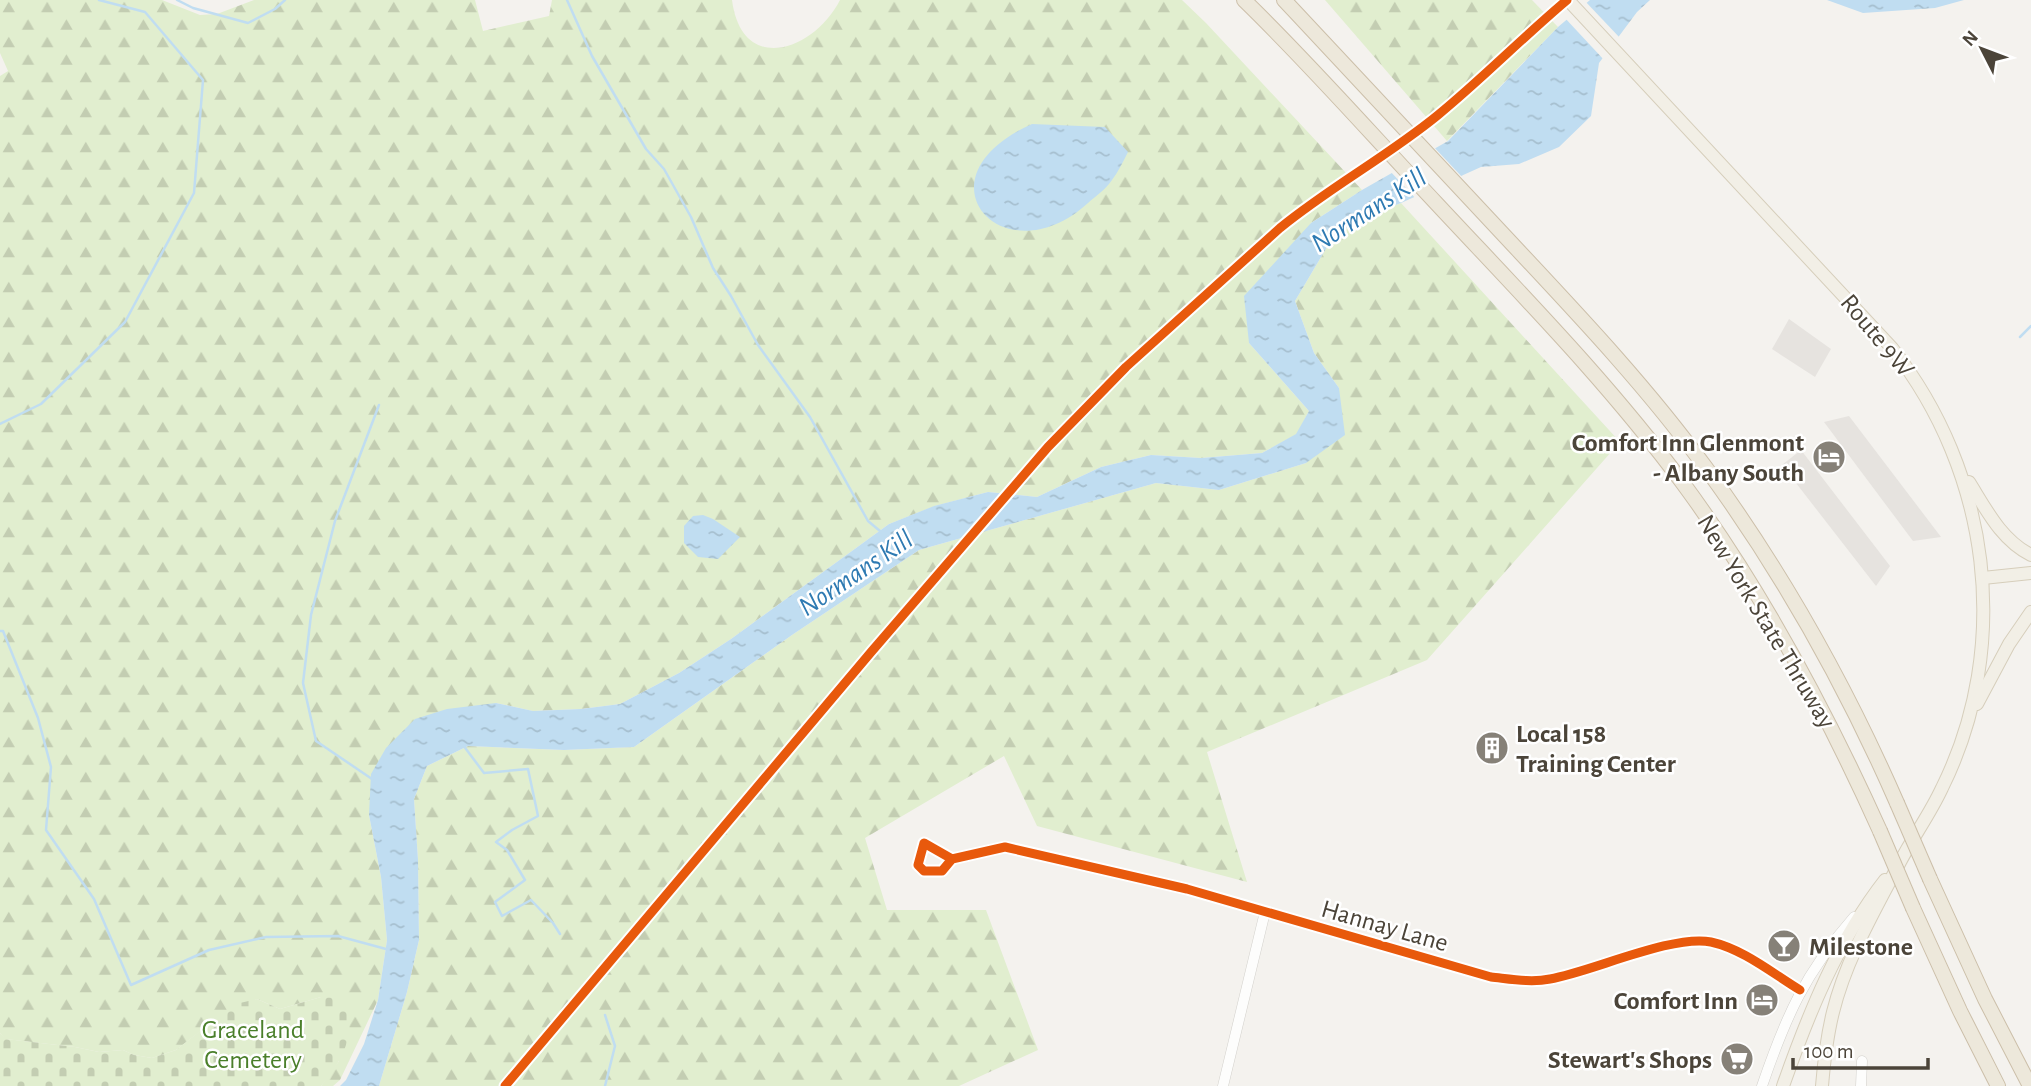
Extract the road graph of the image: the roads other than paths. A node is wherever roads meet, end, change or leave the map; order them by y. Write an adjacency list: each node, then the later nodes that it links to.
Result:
1 (1244, 0): 23 (highway, New York State Thruway, bridge)
2 (1284, 0): 24 (highway, New York State Thruway, bridge)
3 (1569, 0): 4 (main road, Route 9W)
4 (1958, 464): 5 (main road); 7 (main road, Route 9W)
5 (2031, 555)
6 (2031, 573): 7 (main road)
7 (1983, 579): 9 (main road, Route 9W)
8 (2031, 612): 9 (main road)
9 (1967, 723): 11 (main road)
10 (951, 859): 13 (street, Hannay Lane)
11 (1901, 860): 12 (main road); 15 (main road)
12 (1866, 904): 14 (street); 19 (main road)
13 (1265, 912): 14 (street, Hannay Lane); 17 (street)
14 (1800, 990): 18 (street)
15 (1833, 1013): 20 (main road); 21 (main road)
16 (1862, 1061): 22 (street)
17 (1223, 1086)
18 (1762, 1086)
19 (1783, 1086)
20 (1813, 1086)
21 (1822, 1086)
22 (1861, 1086)
23 (1998, 1086)
24 (2031, 1086)

